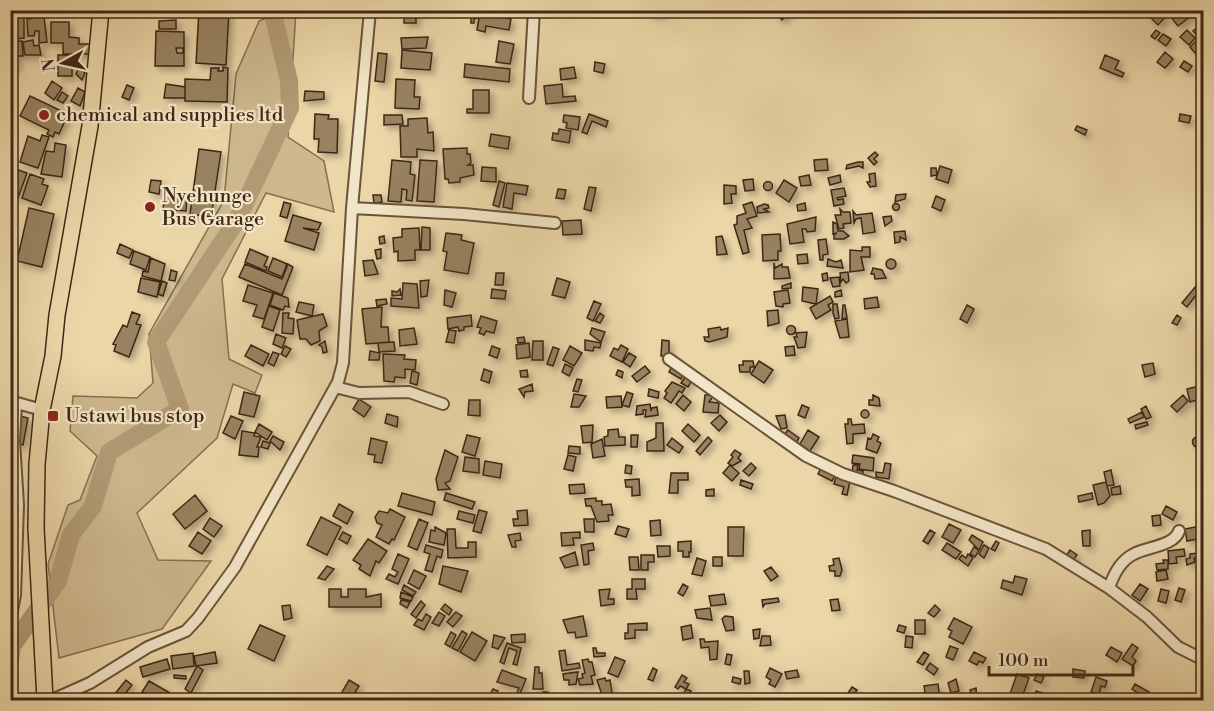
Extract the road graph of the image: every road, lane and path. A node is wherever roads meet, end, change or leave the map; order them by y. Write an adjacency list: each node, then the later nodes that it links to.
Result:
1 (101, 10): 11 (highway)
2 (370, 10): 5 (street)
3 (534, 10): 4 (street)
4 (529, 98)
5 (352, 208): 6 (street); 8 (street)
6 (555, 223)
7 (669, 359): 13 (street)
8 (335, 387): 10 (street); 17 (street)
9 (13, 402): 11 (street); 14 (street)
10 (443, 404)
11 (42, 410): 16 (highway)
12 (1179, 531): 13 (street)
13 (1109, 588): 15 (street)
14 (10, 621)
15 (1203, 660)
16 (45, 700)
17 (52, 700)

